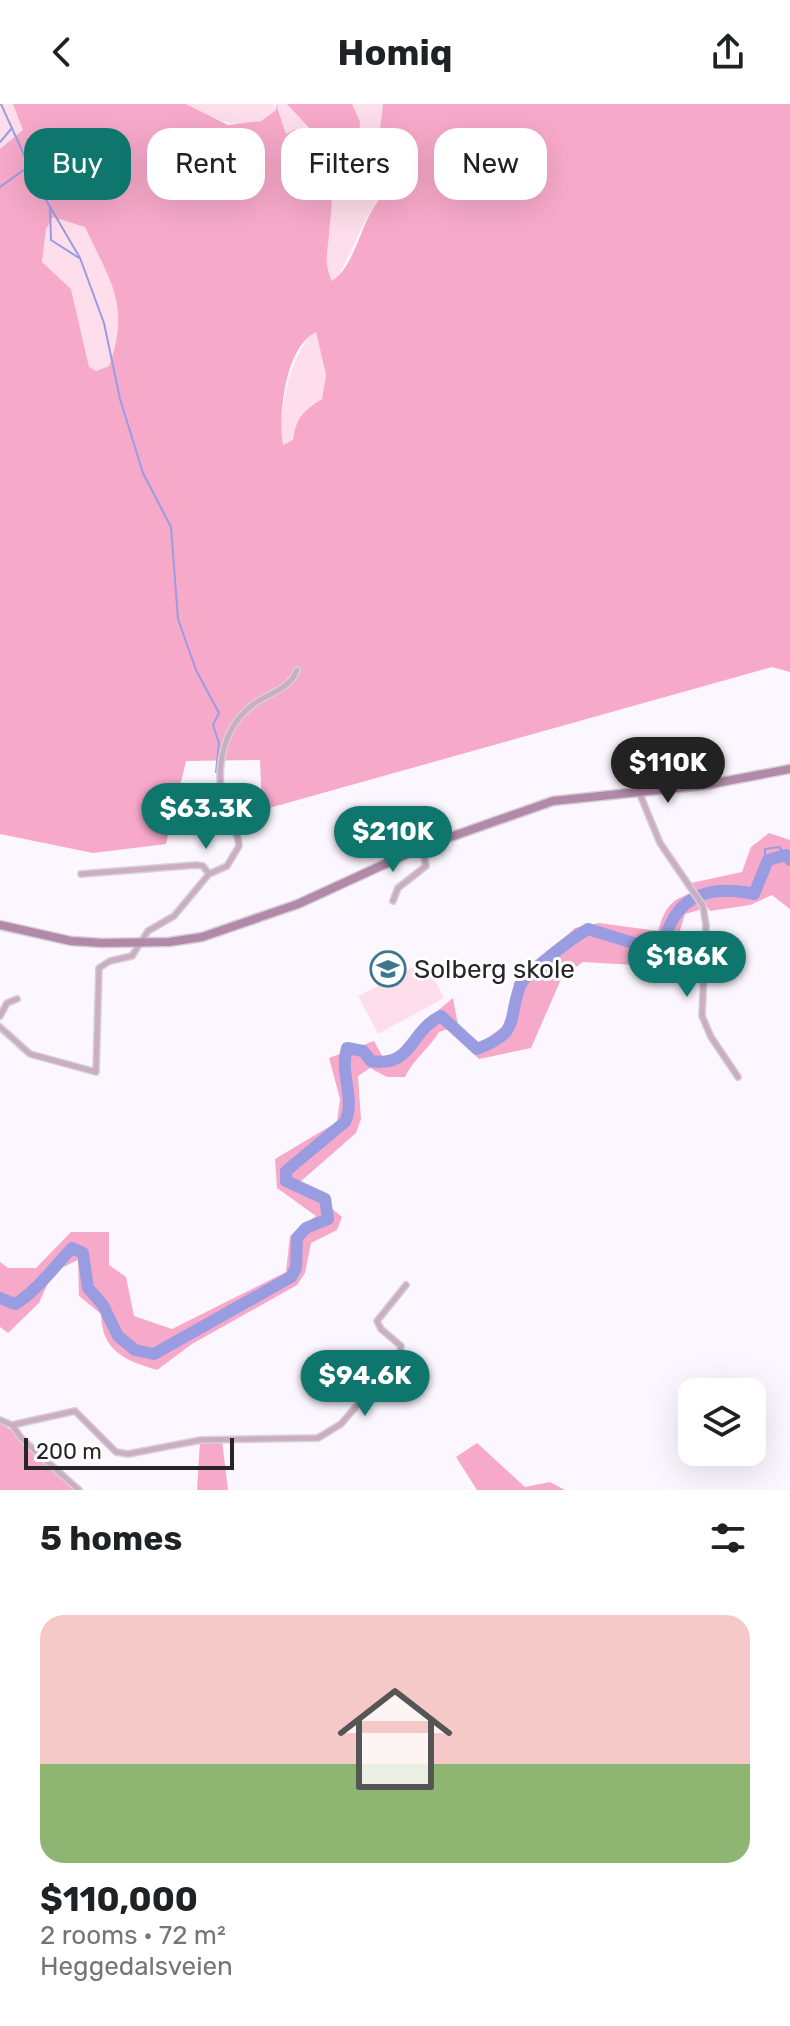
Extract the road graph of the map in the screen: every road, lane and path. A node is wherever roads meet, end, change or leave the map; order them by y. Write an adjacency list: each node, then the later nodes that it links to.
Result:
1 (297, 670): 6 (street)
2 (790, 769): 3 (main road)
3 (639, 791): 4 (main road); 13 (street)
4 (422, 847): 7 (street); 9 (main road)
5 (81, 874): 6 (street)
6 (209, 874): 9 (street)
7 (393, 901)
8 (0, 925): 9 (main road)
9 (142, 943): 12 (street)
10 (17, 999): 11 (street)
11 (0, 1016)
12 (0, 1027)
13 (738, 1077)
14 (406, 1285): 16 (street)
15 (0, 1420): 16 (street)
16 (12, 1425): 17 (street)
17 (79, 1490)

